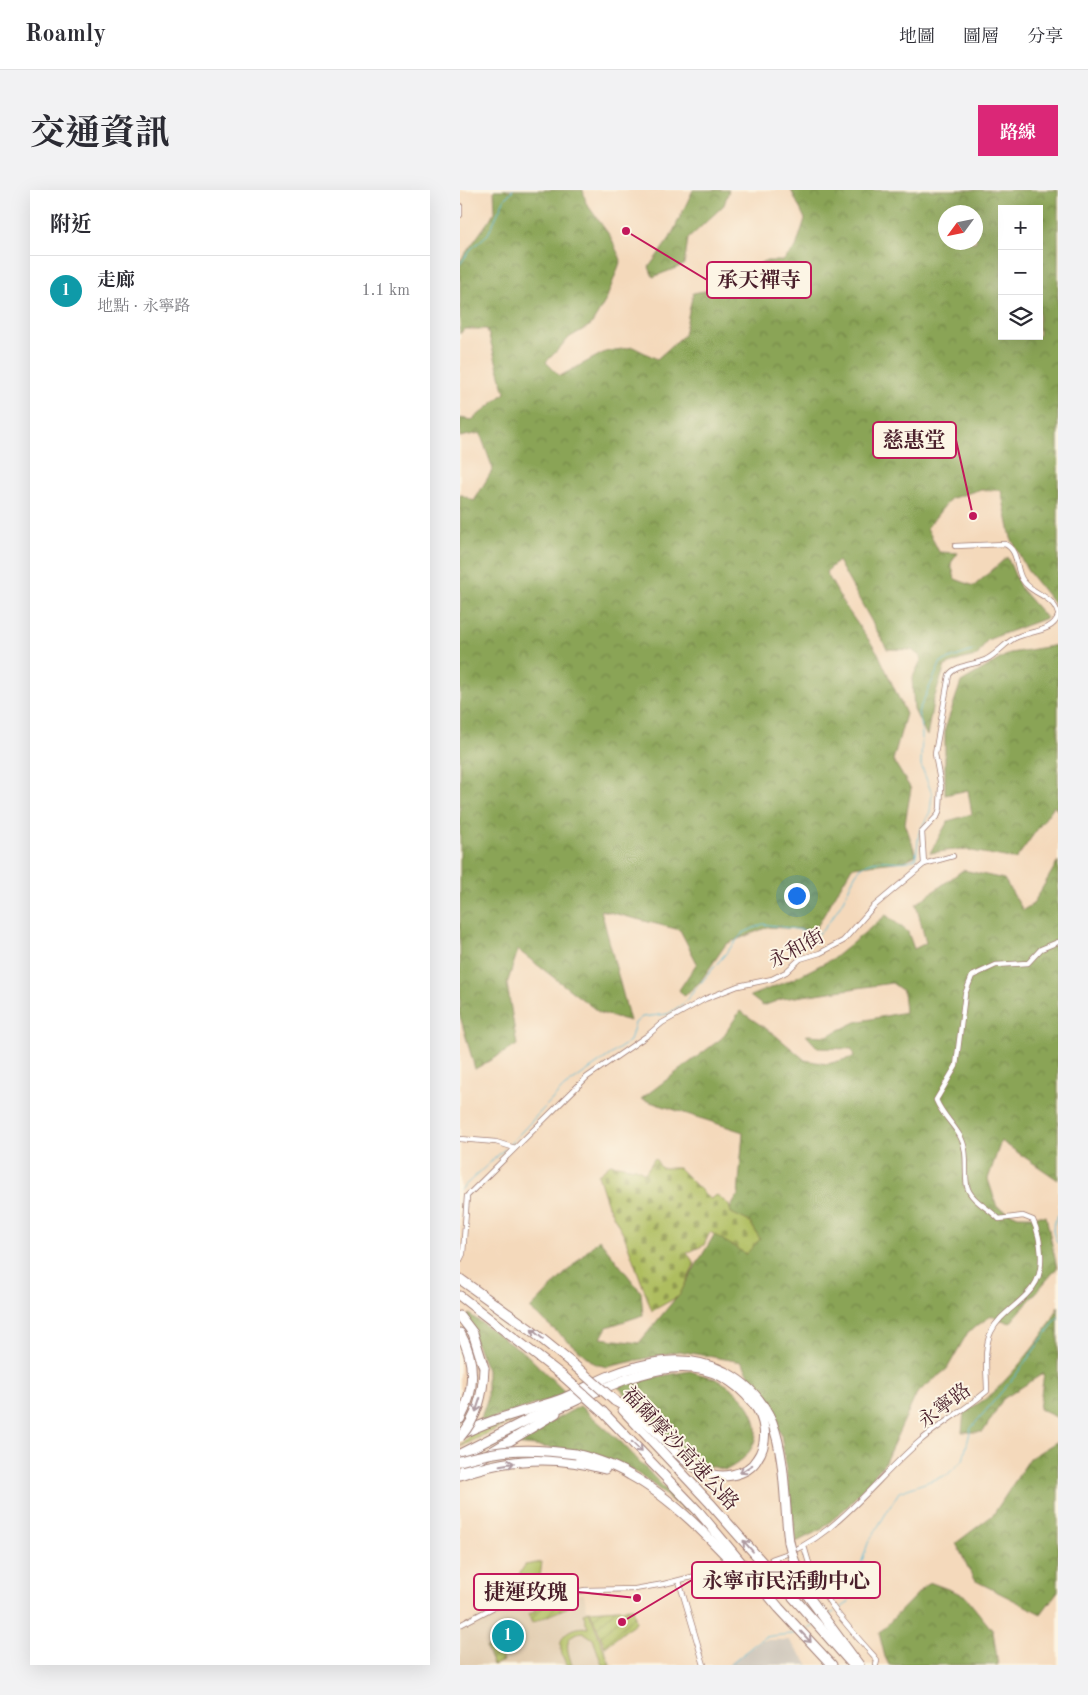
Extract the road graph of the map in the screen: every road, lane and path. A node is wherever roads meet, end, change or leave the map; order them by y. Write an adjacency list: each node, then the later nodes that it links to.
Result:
1 (460, 206): 2 (street)
2 (460, 215)
3 (955, 546): 4 (street)
4 (1058, 615): 6 (street)
5 (953, 856): 6 (street)
6 (924, 864): 9 (street, 永和街)
7 (1058, 942): 25 (street, 永寧路)
8 (460, 1140): 9 (street)
9 (513, 1148): 10 (street, 永和街)
10 (460, 1260)
11 (460, 1279): 16 (highway, 福爾摩沙高速公路, one-way to 11, bridge)
12 (460, 1296): 30 (highway, 福爾摩沙高速公路, one-way to 30, bridge)
13 (460, 1316): 19 (highway, one-way to 19, bridge)
14 (460, 1333): 18 (highway)
15 (560, 1400): 19 (highway); 20 (highway); 26 (highway, bridge)
16 (615, 1401): 17 (highway, one-way to 16); 31 (highway, 福爾摩沙高速公路, one-way to 16)
17 (569, 1404): 20 (highway); 22 (highway)
18 (460, 1420)
19 (460, 1436)
20 (460, 1452)
21 (460, 1461): 24 (highway, bridge)
22 (460, 1471)
23 (460, 1475): 24 (highway, one-way to 24)
24 (666, 1501): 30 (highway)
25 (804, 1546): 26 (street, 永寧路); 37 (street)
26 (796, 1553): 27 (street, 永寧路); 31 (highway)
27 (772, 1559)
28 (727, 1568): 29 (street)
29 (679, 1581): 32 (street); 33 (street)
30 (779, 1608): 34 (highway, 福爾摩沙高速公路, one-way to 34)
31 (819, 1622): 35 (highway, 福爾摩沙高速公路); 36 (highway)
32 (460, 1625)
33 (704, 1665)
34 (832, 1665)
35 (853, 1665)
36 (859, 1665)
37 (876, 1665)

